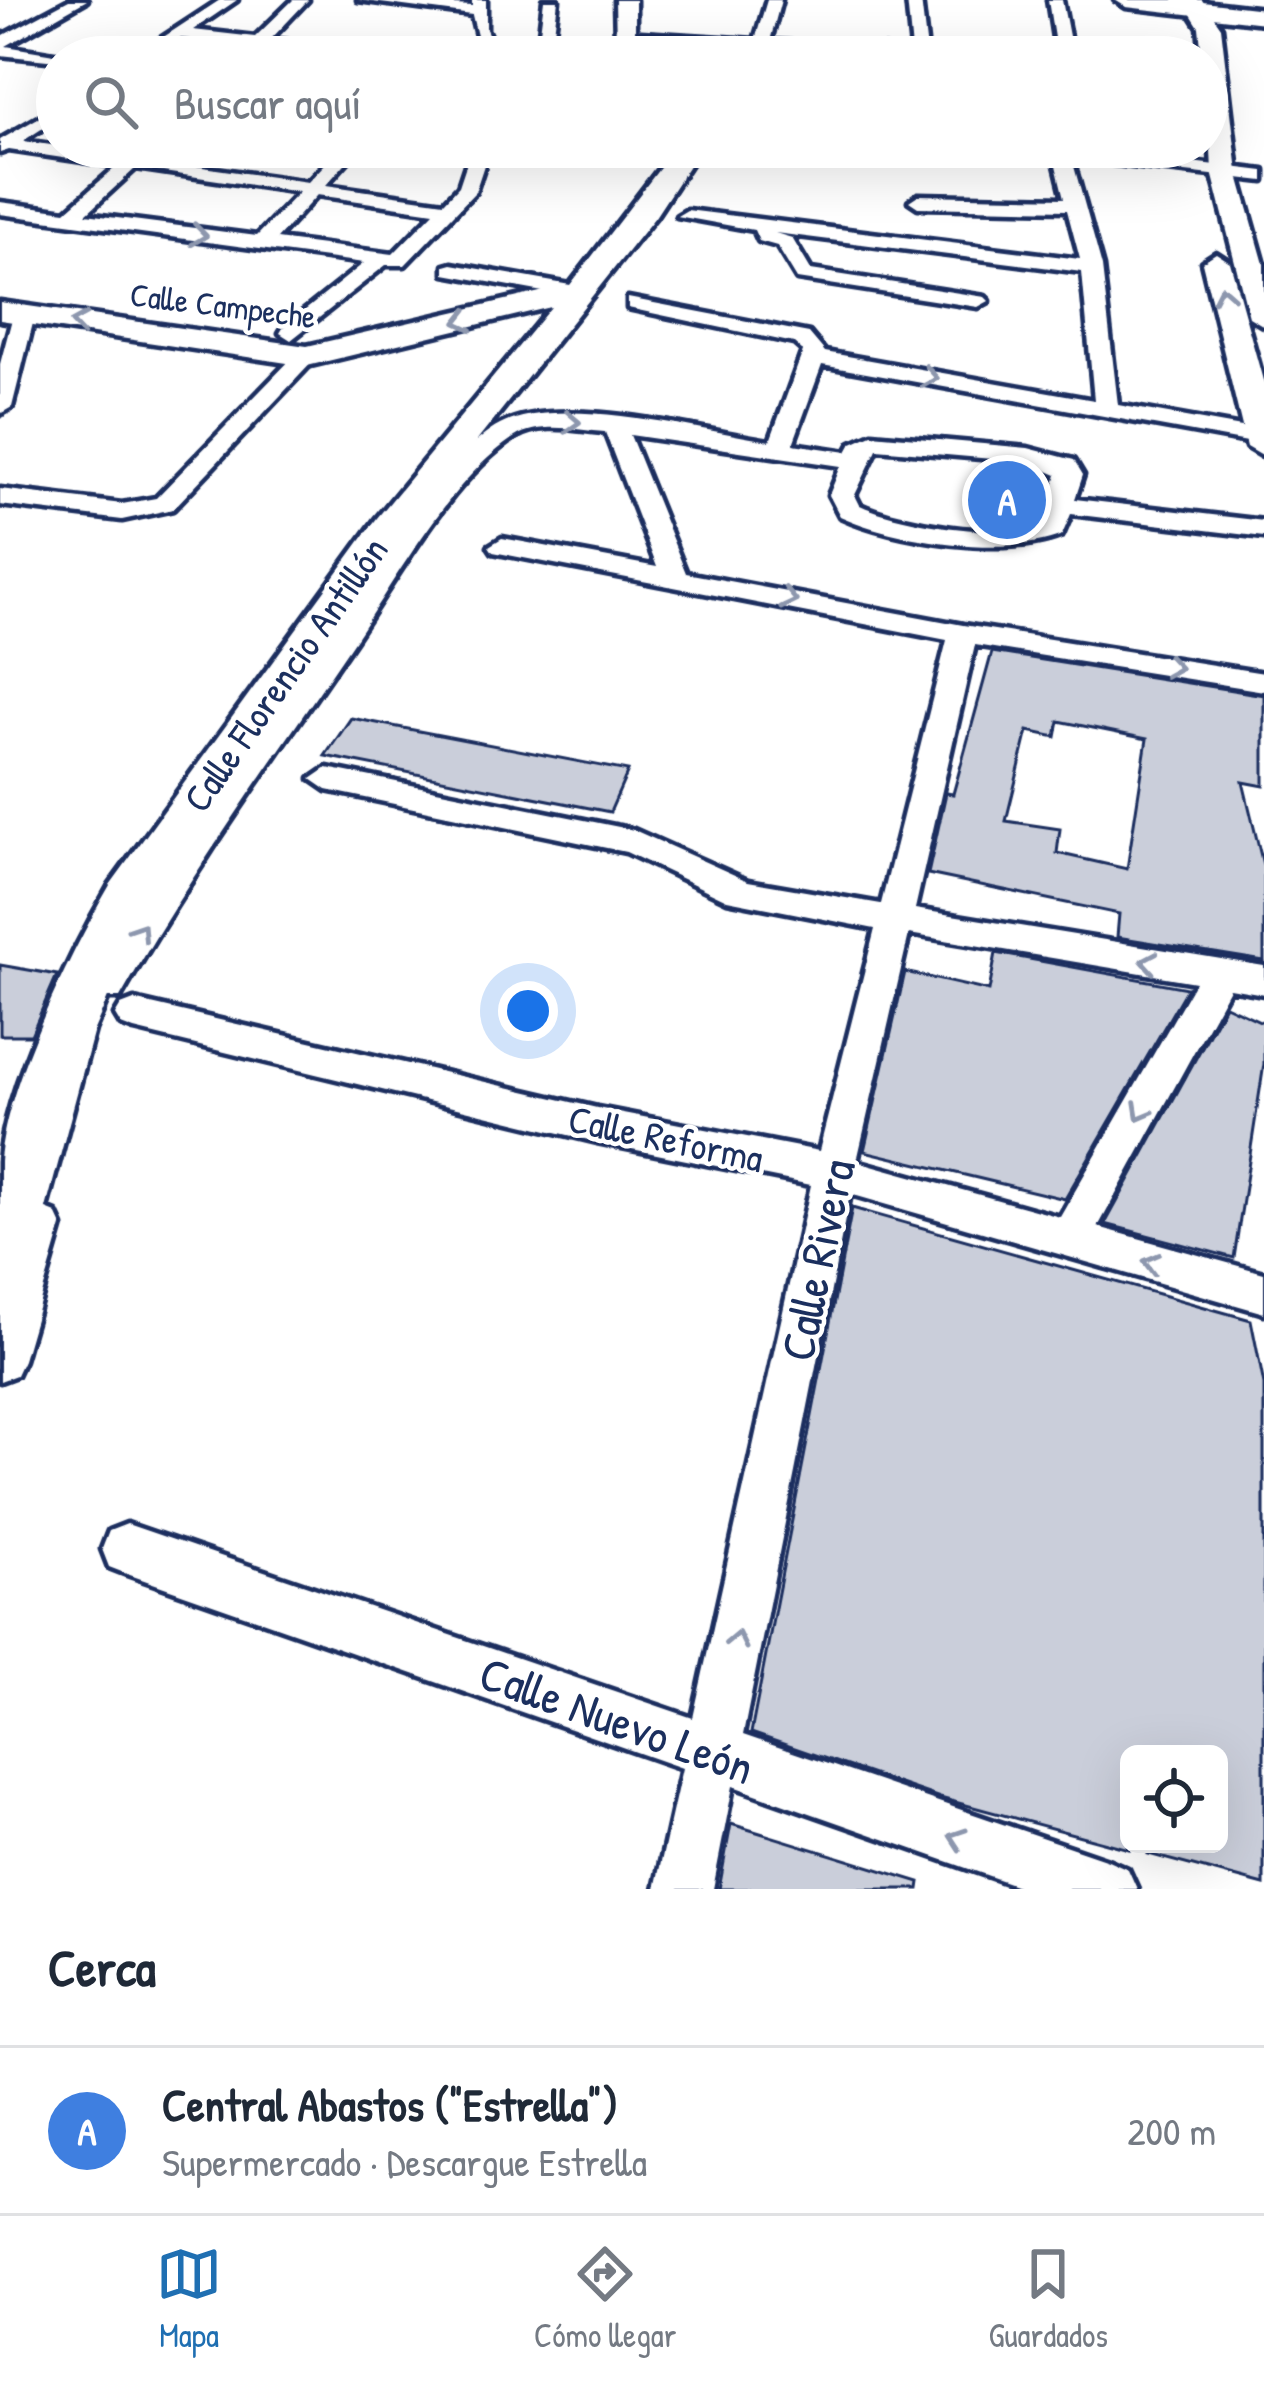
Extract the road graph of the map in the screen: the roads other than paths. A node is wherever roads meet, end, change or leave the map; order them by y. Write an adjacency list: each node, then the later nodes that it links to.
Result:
1 (80, 0): 27 (street)
2 (301, 0): 20 (street)
3 (364, 0): 13 (street)
4 (551, 0): 16 (street)
5 (625, 0): 22 (street)
6 (774, 0): 23 (street)
7 (914, 0): 24 (street)
8 (1054, 0): 25 (street)
9 (1126, 0): 15 (main road)
10 (1226, 0): 14 (main road)
11 (202, 2): 12 (street)
12 (227, 2): 17 (street)
13 (478, 6): 21 (street)
14 (1260, 11): 15 (main road)
15 (1200, 12): 26 (street)
16 (548, 32)
17 (178, 33): 18 (street); 19 (street)
18 (173, 36)
19 (220, 36)
20 (265, 36)
21 (485, 36)
22 (624, 36)
23 (764, 36)
24 (918, 36)
25 (1061, 36)
26 (1187, 36)
27 (0, 47): 28 (street)
28 (36, 53)
29 (0, 120): 30 (street)
30 (36, 124)
31 (36, 125): 32 (street)
32 (3, 146): 33 (street)
33 (36, 148)
34 (1228, 167): 43 (street)
35 (125, 168): 50 (street)
36 (213, 168): 44 (street)
37 (333, 168): 44 (street)
38 (474, 168): 48 (street)
39 (674, 168): 56 (street, Calle Florencio Antillón)
40 (1065, 168): 46 (street)
41 (1206, 168): 66 (street, one-way to 41)
42 (1207, 168): 60 (street)
43 (1264, 176)
44 (316, 188): 48 (street); 52 (street)
45 (918, 201): 46 (street)
46 (1074, 204): 54 (street)
47 (0, 208): 50 (street)
48 (452, 209): 53 (street)
49 (687, 216): 51 (street)
50 (71, 217): 52 (street, one-way to 52)
51 (763, 226): 54 (street); 57 (street)
52 (261, 244): 53 (street)
53 (389, 261): 61 (street)
54 (1092, 267): 63 (street)
55 (452, 270): 56 (street)
56 (576, 292): 61 (street, Calle Campeche, one-way to 61); 83 (street, Calle Florencio Antillón)
57 (978, 301)
58 (636, 304): 62 (street)
59 (12, 313): 61 (street, Calle Campeche, one-way to 59); 64 (street)
60 (1264, 316)
61 (293, 348): 69 (street)
62 (814, 357): 63 (street, one-way to 63); 67 (street)
63 (1106, 406): 66 (street)
64 (0, 407)
65 (614, 424): 67 (street, Calle Florencio Antillón); 73 (street); 85 (street, Calle Florencio Antillón, one-way to 65)
66 (1263, 441)
67 (778, 448): 68 (street, Calle Florencio Antillón)
68 (854, 461): 70 (street); 70 (street)
69 (0, 497)
70 (1061, 505): 71 (street)
71 (1264, 529)
72 (502, 546): 73 (street)
73 (674, 576): 74 (street, one-way to 74)
74 (963, 634): 75 (street, one-way to 75); 77 (street, Calle Rivera)
75 (1264, 682)
76 (328, 779): 77 (street)
77 (896, 919): 78 (street, one-way to 77); 81 (street, Calle Rivera)
78 (1218, 974): 79 (street); 82 (street, one-way to 82)
79 (1264, 980)
80 (134, 1015): 81 (street, Calle Reforma)
81 (834, 1172): 82 (street, Calle Reforma); 87 (street, Calle Rivera, one-way to 81)
82 (1069, 1240): 84 (street, Calle Reforma, one-way to 82)
83 (0, 1264)
84 (1264, 1293)
85 (0, 1360)
86 (128, 1549): 87 (street, Calle Nuevo León)
87 (713, 1755): 88 (street, Calle Rivera); 89 (street, Calle Nuevo León, one-way to 87)
88 (684, 1889)
89 (1108, 1889)

